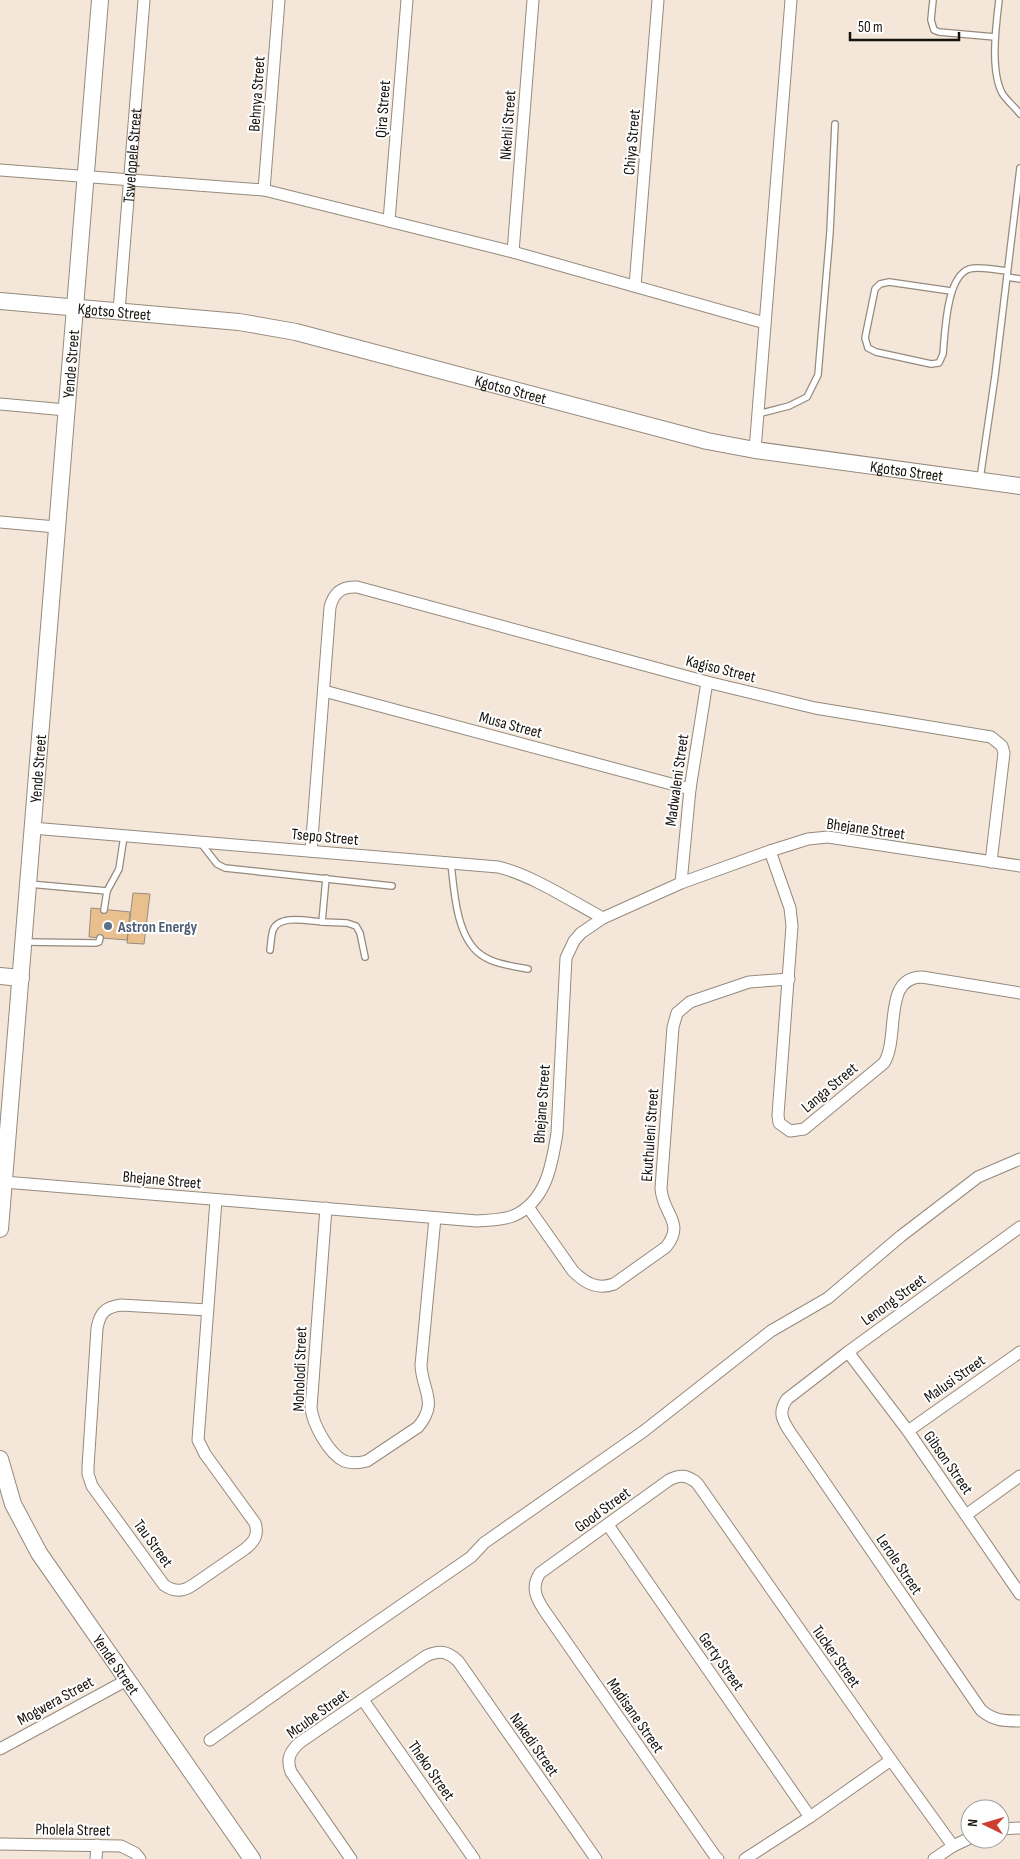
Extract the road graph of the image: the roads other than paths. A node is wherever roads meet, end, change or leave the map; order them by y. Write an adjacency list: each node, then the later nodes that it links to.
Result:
1 (100, 0): 15 (street)
2 (144, 0): 16 (street, Tswelopele Street)
3 (279, 0): 17 (street, Behnya Street)
4 (407, 0): 18 (street, Qira Street)
5 (533, 0): 21 (street, Nkehli Street)
6 (658, 0): 24 (street, Chiya Street)
7 (791, 0): 29 (street)
8 (933, 0): 10 (lane)
9 (999, 0): 10 (lane)
10 (995, 37): 11 (lane)
11 (1020, 114)
12 (835, 124): 32 (lane)
13 (1020, 168): 19 (lane)
14 (0, 170): 15 (street)
15 (84, 176): 16 (street); 27 (street)
16 (130, 179): 17 (street); 28 (street, Tswelopele Street)
17 (264, 190): 18 (street)
18 (390, 221): 21 (street)
19 (1012, 236): 20 (lane); 22 (lane)
20 (1020, 237)
21 (513, 252): 24 (street)
22 (1007, 274): 23 (lane); 25 (lane); 34 (lane)
23 (1020, 279)
24 (635, 286): 29 (street)
25 (951, 291): 25 (lane)
26 (0, 302): 27 (street, Kgotso Street)
27 (75, 307): 28 (street, Kgotso Street); 31 (street, Yende Street)
28 (119, 311): 33 (street, Kgotso Street)
29 (765, 323): 32 (street)
30 (0, 404): 31 (street)
31 (66, 410): 37 (street, Yende Street)
32 (758, 414): 33 (street)
33 (755, 450): 34 (street, Kgotso Street)
34 (980, 481): 35 (street, Kgotso Street)
35 (1020, 486)
36 (0, 522): 37 (street)
37 (56, 528): 41 (street, Yende Street)
38 (707, 682): 39 (street, Kagiso Street); 40 (street, Madwaleni Street); 46 (street, Kagiso Street)
39 (324, 691): 40 (street, Musa Street); 44 (street)
40 (690, 789): 50 (street, Madwaleni Street)
41 (32, 828): 42 (street, Tsepo Street); 51 (street, Yende Street)
42 (124, 836): 43 (street, Tsepo Street); 53 (lane)
43 (200, 842): 44 (street, Tsepo Street); 49 (lane)
44 (311, 851): 47 (street, Tsepo Street)
45 (770, 851): 46 (street, Bhejane Street); 50 (street, Bhejane Street); 64 (street, Langa Street)
46 (991, 862): 48 (street, Bhejane Street)
47 (451, 863): 55 (street, Tsepo Street); 61 (lane)
48 (1020, 866)
49 (326, 878): 52 (lane); 56 (lane)
50 (681, 883): 55 (street, Bhejane Street)
51 (28, 884): 53 (lane); 58 (street, Yende Street)
52 (392, 886)
53 (107, 891): 54 (lane)
54 (104, 910)
55 (603, 918): 69 (street, Bhejane Street)
56 (322, 922): 59 (lane); 60 (lane)
57 (100, 938): 58 (lane)
58 (23, 942): 63 (street, Yende Street)
59 (270, 950)
60 (365, 957)
61 (528, 969)
62 (0, 976): 63 (street)
63 (21, 978): 67 (street, Yende Street)
64 (789, 979): 65 (street, Langa Street); 69 (street, Ekuthuleni Street)
65 (1020, 992)
66 (1020, 1159): 91 (street)
67 (4, 1182): 68 (street, Bhejane Street); 73 (street, Yende Street)
68 (216, 1200): 70 (street, Bhejane Street); 74 (street, Tau Street)
69 (528, 1207): 71 (street, Bhejane Street)
70 (326, 1208): 71 (street, Bhejane Street); 71 (street, Moholodi Street)
71 (435, 1218)
72 (1020, 1226): 75 (street, Lenong Street)
73 (0, 1229)
74 (208, 1310): 74 (street, Tau Street)
75 (848, 1352): 77 (street, Lenong Street); 78 (street, Gibson Street)
76 (1020, 1352): 78 (street, Malusi Street)
77 (787, 1399): 90 (street, Lerole Street)
78 (908, 1431): 83 (street, Gibson Street)
79 (0, 1459): 80 (street, Yende Street)
80 (2, 1476): 88 (street, Yende Street)
81 (1020, 1476): 83 (street)
82 (697, 1482): 84 (street, Good Street); 93 (street, Tucker Street)
83 (966, 1514): 86 (street, Gibson Street)
84 (608, 1525): 85 (street, Good Street); 94 (street, Gerty Street)
85 (534, 1586): 105 (street, Madisane Street)
86 (1020, 1594)
87 (443, 1652): 89 (street, Mcube Street); 104 (street, Nakedi Street)
88 (126, 1680): 92 (street, Mogwera Street); 101 (street, Yende Street)
89 (363, 1700): 102 (street, Mcube Street); 103 (street, Theko Street)
90 (1020, 1721)
91 (210, 1740)
92 (0, 1750)
93 (891, 1760): 94 (street); 98 (street, Tucker Street)
94 (810, 1817): 106 (street)
95 (960, 1843): 98 (street)
96 (0, 1844): 97 (street, Pholela Street)
97 (97, 1845): 99 (street); 100 (street, Pholela Street)
98 (953, 1846): 107 (street)
99 (96, 1859)
100 (140, 1859)
101 (252, 1859)
102 (351, 1859)
103 (474, 1859)
104 (596, 1859)
105 (718, 1859)
106 (745, 1859)
107 (934, 1859)

